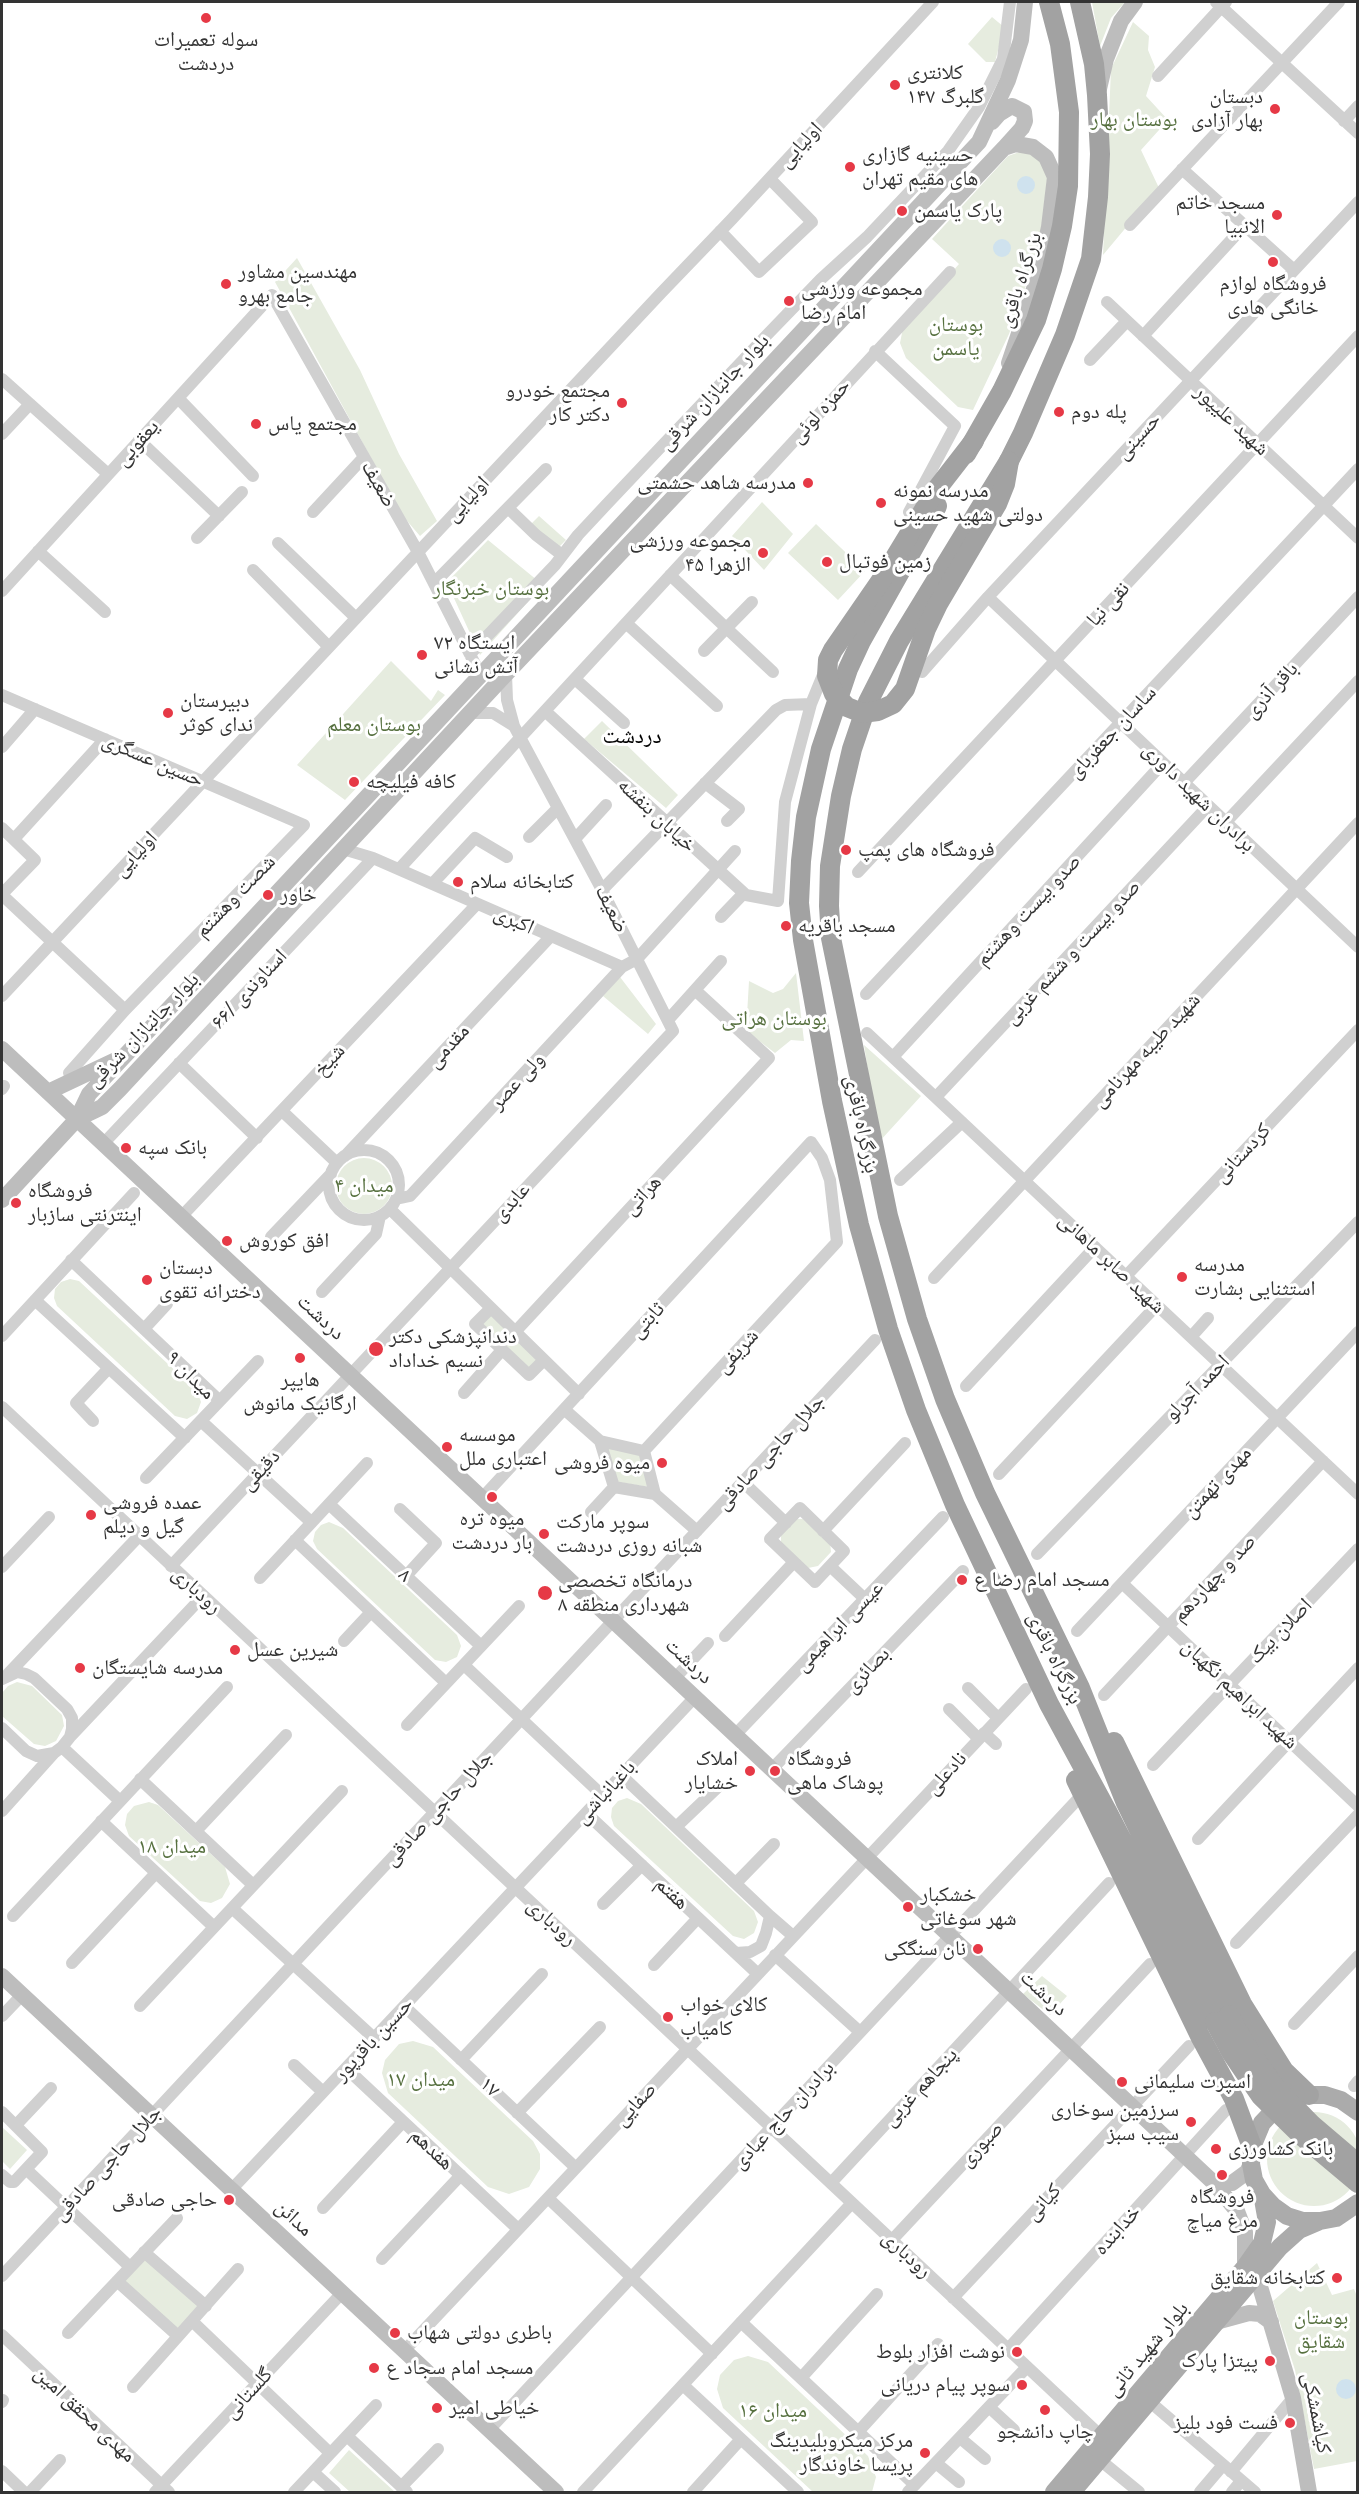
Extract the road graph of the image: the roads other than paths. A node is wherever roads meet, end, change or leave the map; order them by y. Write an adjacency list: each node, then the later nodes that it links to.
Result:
1 (1010, 2): 16 (street)
2 (1025, 2): 14 (main road, بلوار جانبازان شرقی)
3 (1049, 2): 36 (highway, بزرگراه باقری)
4 (1080, 2): 11 (highway, بزرگراه باقری)
5 (1135, 2): 11 (main road)
6 (1339, 2): 9 (street)
7 (1221, 3): 9 (street); 10 (street)
8 (927, 4): 20 (street, اولیایی)
9 (1282, 63): 13 (street); 19 (street)
10 (1158, 76)
11 (1097, 95): 44 (highway, بزرگراه باقری)
12 (1358, 106): 13 (street)
13 (1344, 121): 15 (street)
14 (985, 130): 17 (main road, بلوار جانبازان شرقی); 18 (main road, بلوار جانبازان شرقی)
15 (1358, 133)
16 (954, 143): 18 (street); 60 (street)
17 (1004, 148): 36 (main road); 79 (main road, بلوار جانبازان شرقی)
18 (967, 155): 80 (main road, بلوار جانبازان شرقی)
19 (1182, 169): 22 (street); 23 (street)
20 (770, 178): 24 (street, اولیایی); 24 (street)
21 (1358, 202): 25 (street, حسینی)
22 (1130, 225)
23 (1245, 225): 25 (street); 30 (street)
24 (720, 231): 59 (street, اولیایی)
25 (1294, 270): 35 (street, حسینی)
26 (950, 272): 32 (street, حمزه لوئی)
27 (272, 295): 37 (street, یعقوبی); 43 (street, ضعیف)
28 (1107, 302): 29 (street, شهید علیپور)
29 (1127, 321): 30 (street, شهید علیپور); 33 (street)
30 (1143, 336): 35 (street, شهید علیپور)
31 (1358, 336): 42 (street, نقی نیا)
32 (875, 351): 53 (street); 62 (street, حمزه لوئی)
33 (1090, 360)
34 (2, 379): 38 (street)
35 (1190, 381): 42 (street, شهید علیپور); 65 (street, حسینی)
36 (1002, 390): 41 (highway, بزرگراه باقری)
37 (178, 398): 40 (street, یعقوبی); 48 (street)
38 (30, 404): 39 (street); 47 (street)
39 (2, 434)
40 (139, 440): 47 (street, یعقوبی); 54 (street)
41 (974, 441): 44 (highway, bridge); 250 (highway, بزرگراه باقری)
42 (1257, 444): 50 (street, شهید علیپور); 76 (street, نقی نیا)
43 (364, 457): 52 (street); 59 (street, ضعیف)
44 (1009, 461): 246 (highway, بزرگراه باقری)
45 (546, 469): 51 (street)
46 (1358, 470): 50 (street, ساسان جعفربای)
47 (108, 474): 58 (street, یعقوبی)
48 (252, 476)
49 (242, 492): 54 (street)
50 (1323, 506): 56 (street, شهید علیپور); 89 (street, ساسان جعفربای)
51 (508, 508): 60 (street); 63 (street)
52 (313, 512)
53 (909, 512)
54 (219, 516): 55 (street)
55 (197, 538)
56 (1358, 538)
57 (278, 543): 69 (street)
58 (38, 551): 64 (street, یعقوبی); 68 (street)
59 (418, 552): 69 (street, اولیایی); 75 (street, ضعیف)
60 (562, 555): 75 (street)
61 (253, 570): 73 (street)
62 (670, 575): 70 (street, حمزه لوئی); 71 (street)
63 (438, 578)
64 (2, 591)
65 (988, 597): 76 (street, برادران شهید داوری); 78 (street, حسینی)
66 (1358, 597): 98 (street, باقر آذری)
67 (752, 602): 71 (street)
68 (105, 612)
69 (356, 618): 73 (street, اولیایی)
70 (626, 623): 81 (street, حمزه لوئی); 85 (street)
71 (726, 628): 74 (street); 77 (street)
72 (837, 641): 84 (street)
73 (328, 647): 96 (street, اولیایی)
74 (704, 651)
75 (470, 654): 80 (street, ضعیف)
76 (1055, 660): 89 (street, برادران شهید داوری); 117 (street, نقی نیا)
77 (773, 672)
78 (921, 672)
79 (506, 674): 88 (main road, بلوار جانبازان شرقی); 91 (street, ضعیف)
80 (481, 676): 139 (main road, بلوار جانبازان شرقی)
81 (575, 679): 87 (street, حمزه لوئی); 90 (street)
82 (1358, 681): 103 (street)
83 (2, 695): 86 (street, حسین عسگری)
84 (811, 704): 97 (street); 121 (street, خیابان بنفشه)
85 (717, 706)
86 (34, 709): 93 (street, حسین عسگری); 94 (street)
87 (545, 711): 92 (street, حمزه لوئی); 104 (street, خیابان بنفشه)
88 (469, 713): 91 (street); 111 (main road, بلوار جانبازان شرقی)
89 (1120, 722): 95 (street, برادران شهید داوری); 132 (street, ساسان جعفربای)
90 (624, 723)
91 (514, 726): 92 (street, ضعیف)
92 (521, 738): 101 (street, ضعیف); 115 (street, حمزه لوئی)
93 (105, 740): 96 (street, حسین عسگری); 109 (street)
94 (2, 747)
95 (1163, 763): 98 (street, برادران شهید داوری); 140 (street, صدو بیست وهشتم)
96 (204, 782): 106 (street, حسین عسگری); 126 (street, اولیایی)
97 (705, 783): 102 (street); 104 (street)
98 (1184, 783): 100 (street, برادران شهید داوری)
99 (606, 805): 110 (street)
100 (1208, 806): 103 (street, برادران شهید داوری); 144 (street, صدو بیست و ششم غربی)
101 (558, 808): 108 (street); 110 (street, ضعیف)
102 (727, 821)
103 (1226, 822): 119 (street, برادران شهید داوری)
104 (666, 823): 116 (street, خیابان بنفشه); 120 (street)
105 (1358, 823): 119 (street, شهید طیبه مهرنامی)
106 (304, 825): 134 (street, شصت وهشتم)
107 (2, 828): 109 (street)
108 (529, 837)
109 (14, 839): 122 (street)
110 (575, 839): 120 (street, ضعیف)
111 (344, 849): 114 (street); 146 (main road, بلوار جانبازان شرقی)
112 (735, 851): 116 (street, ولی عصر)
113 (507, 857): 118 (street)
114 (373, 858): 115 (street, اکبری); 141 (street, اسناوندی /۶۶)
115 (400, 868): 118 (street, اکبری)
116 (718, 871): 121 (street, خیابان بنفشه); 128 (street, ولی عصر)
117 (858, 872)
118 (433, 883): 123 (street, اکبری)
119 (1296, 889): 127 (street, برادران شهید داوری); 152 (street, شهید طیبه مهرنامی)
120 (602, 890): 128 (street, ضعیف)
121 (744, 893): 124 (street)
122 (2, 895): 126 (street)
123 (477, 904): 125 (street, اکبری); 145 (street, شیخ)
124 (721, 917)
125 (551, 936): 130 (street, اکبری); 150 (street, مقدمی)
126 (52, 943): 133 (street, اولیایی); 134 (street)
127 (1358, 947)
128 (637, 959): 130 (street, ولی عصر); 135 (street, ضعیف)
129 (721, 961): 131 (street, عابدی)
130 (622, 967): 155 (street, ولی عصر)
131 (695, 990): 135 (street, عابدی); 172 (street, هراتی)
132 (866, 994)
133 (2, 996)
134 (125, 1010): 142 (street, شصت وهشتم)
135 (670, 1026): 162 (street, عابدی)
136 (1358, 1030): 163 (street, کردستانی)
137 (867, 1033): 140 (street, شهید صابر ماهانی)
138 (2, 1049): 143 (main road, دردشت)
139 (125, 1057): 143 (main road); 146 (main road, بلوار جانبازان شرقی)
140 (893, 1057): 144 (street, شهید صابر ماهانی)
141 (179, 1064): 148 (street); 149 (street, اسناوندی /۶۶)
142 (69, 1073)
143 (48, 1092): 146 (main road, دردشت)
144 (936, 1098): 147 (street, شهید صابر ماهانی)
145 (282, 1111): 148 (street, شیخ); 150 (street)
146 (76, 1119): 149 (main road, دردشت); 154 (main road)
147 (962, 1122): 151 (street); 152 (street, شهید صابر ماهانی)
148 (257, 1138): 156 (street, شیخ)
149 (103, 1144): 156 (main road, دردشت)
150 (338, 1164): 155 (street); 155 (street); 158 (street, مقدمی)
151 (900, 1180)
152 (1025, 1181): 159 (street, شهید صابر ماهانی); 164 (street, شهید طیبه مهرنامی)
153 (134, 1192): 161 (street)
154 (2, 1200)
155 (389, 1208): 162 (street); 165 (street)
156 (182, 1217): 182 (main road, دردشت)
157 (1358, 1222): 180 (street, احمد آجرلو)
158 (271, 1237)
159 (1095, 1247): 163 (street, شهید صابر ماهانی); 183 (street)
160 (830, 1251): 185 (street, ثابتی); 195 (street, شریفی)
161 (71, 1260): 166 (street); 171 (street, میدان ۹)
162 (449, 1268): 169 (street); 182 (street, عابدی)
163 (1126, 1276): 168 (street, شهید صابر ماهانی)
164 (934, 1278)
165 (322, 1292)
166 (34, 1300): 174 (street); 181 (street)
167 (167, 1304): 171 (street)
168 (1157, 1305): 175 (street, شهید صابر ماهانی); 199 (street)
169 (491, 1308): 172 (street); 177 (street)
170 (1208, 1318): 175 (street)
171 (144, 1329): 186 (street, میدان ۹)
172 (515, 1332): 178 (street)
173 (1358, 1332): 189 (street, مهدی تهمتن)
174 (2, 1336)
175 (1191, 1337): 180 (street, شهید صابر ماهانی)
176 (875, 1340): 201 (street, جلال حاجی صادقی)
177 (502, 1350): 178 (street); 184 (street)
178 (544, 1360): 185 (street)
179 (258, 1361): 186 (street)
180 (1220, 1365): 189 (street, شهید صابر ماهانی); 218 (street, احمد آجرلو)
181 (109, 1368): 190 (street); 192 (street)
182 (350, 1374): 198 (street, دقیقی); 205 (main road, دردشت)
183 (966, 1386)
184 (464, 1393)
185 (579, 1394): 188 (street, ثابتی)
186 (220, 1401): 191 (street, میدان ۹)
187 (2, 1407): 215 (street, رودباری)
188 (565, 1410): 193 (street); 205 (street, ثابتی)
189 (1277, 1418): 196 (street, شهید صابر ماهانی); 226 (street, مهدی تهمتن)
190 (93, 1421)
191 (201, 1421): 192 (street, میدان ۹); 198 (street)
192 (185, 1438): 200 (street, میدان ۹)
193 (600, 1441): 195 (street); 202 (street)
194 (905, 1443): 214 (street)
195 (644, 1451): 203 (street)
196 (1323, 1461): 204 (street, شهید صابر ماهانی); 232 (street, صد و چهاردهم)
197 (367, 1463): 206 (street)
198 (258, 1473): 211 (street); 220 (street, دقیقی)
199 (999, 1474)
200 (146, 1478)
201 (743, 1482): 212 (street); 213 (street, جلال حاجی صادقی)
202 (614, 1487): 203 (street); 208 (street)
203 (655, 1494): 213 (street)
204 (1358, 1494)
205 (482, 1498): 231 (main road, دردشت)
206 (329, 1504): 211 (street); 224 (street, ۸)
207 (400, 1509): 224 (street)
208 (591, 1512)
209 (49, 1517): 222 (street)
210 (943, 1517): 228 (street, عیسی ابراهیمی)
211 (311, 1522): 216 (street)
212 (786, 1523): 214 (street); 219 (street)
213 (697, 1531): 231 (street, جلال حاجی صادقی)
214 (823, 1531): 221 (street)
215 (139, 1536): 220 (street, رودباری); 240 (street)
216 (294, 1540): 225 (street); 230 (street)
217 (1358, 1549): 243 (street, اصلان بیک)
218 (1037, 1554)
219 (794, 1562): 221 (street); 234 (street)
220 (171, 1566): 227 (street, رودباری)
221 (830, 1566): 228 (street)
222 (2, 1567)
223 (963, 1571): 263 (street, بصائری)
224 (405, 1576): 237 (street, ۸)
225 (260, 1578)
226 (1122, 1583): 232 (street, شهید ابراهیم نگهبان); 233 (street, مهدی تهمتن)
227 (203, 1596): 261 (street); 273 (street, رودباری)
228 (865, 1599): 256 (street, عیسی ابراهیمی)
229 (519, 1606): 237 (street)
230 (371, 1612): 235 (street); 242 (street)
231 (613, 1621): 241 (main road, دردشت); 253 (street, جلال حاجی صادقی)
232 (1168, 1627): 243 (street, شهید ابراهیم نگهبان); 248 (street, صد و چهاردهم)
233 (1077, 1631)
234 (725, 1636)
235 (344, 1641)
236 (708, 1643): 241 (street)
237 (481, 1646): 238 (street)
238 (464, 1665): 242 (street); 253 (street)
239 (1358, 1668): 259 (street)
240 (4, 1677): 261 (street)
241 (675, 1678): 249 (main road, دردشت)
242 (446, 1683): 254 (street)
243 (1229, 1684): 259 (street, شهید ابراهیم نگهبان); 262 (street, اصلان بیک)
244 (227, 1687): 265 (street)
245 (968, 1688): 252 (street)
246 (1080, 1688): 312 (highway, بزرگراه باقری); 325 (highway)
247 (1026, 1689): 252 (street, نادعلی)
248 (1104, 1695)
249 (695, 1697): 256 (main road, دردشت); 264 (street, باغبانباشی)
250 (1049, 1704): 312 (highway, بزرگراه باقری); 336 (highway)
251 (949, 1709): 258 (street)
252 (998, 1718): 258 (street, نادعلی)
253 (521, 1719): 268 (street); 273 (street, جلال حاجی صادقی)
254 (407, 1725)
255 (2, 1728): 261 (street)
256 (735, 1735): 263 (main road, دردشت)
257 (286, 1736): 278 (street)
258 (982, 1736): 260 (street); 281 (street, نادعلی)
259 (1289, 1741): 271 (street, شهید ابراهیم نگهبان); 279 (street)
260 (996, 1744)
261 (62, 1746): 270 (street); 272 (street)
262 (1153, 1765)
263 (772, 1769): 281 (main road, دردشت)
264 (621, 1775): 268 (street, باغبانباشی); 277 (street)
265 (140, 1779): 270 (street); 278 (street)
266 (717, 1788): 277 (street)
267 (342, 1791): 286 (street)
268 (602, 1796): 274 (street, باغبانباشی)
269 (1077, 1800): 295 (street, برادران حاج عبادی)
270 (120, 1802): 276 (street)
271 (1358, 1806)
272 (2, 1811)
273 (434, 1812): 287 (street, رودباری); 301 (street, جلال حاجی صادقی)
274 (586, 1813): 282 (street, هفتم); 287 (street, باغبانباشی)
275 (1358, 1815): 296 (street)
276 (101, 1821): 283 (street); 290 (street)
277 (676, 1827): 284 (street)
278 (196, 1831): 286 (street)
279 (1198, 1839)
280 (774, 1844): 284 (street)
281 (866, 1858): 294 (street, صفایی); 295 (main road, دردشت)
282 (642, 1865): 288 (street); 292 (street, هفتم)
283 (156, 1873): 293 (street); 300 (street)
284 (736, 1883): 291 (street)
285 (1110, 1883): 307 (street, پنجاهم غربی)
286 (254, 1886): 289 (street)
287 (516, 1888): 310 (street, حسین باقرپور); 318 (street, رودباری)
288 (603, 1904)
289 (232, 1908): 293 (street); 301 (street)
290 (13, 1916)
291 (770, 1916): 294 (street); 297 (street)
292 (698, 1918): 297 (street, هفتم); 303 (street)
293 (214, 1927): 309 (street)
294 (793, 1936): 298 (street, صفایی)
295 (950, 1936): 307 (main road, دردشت); 315 (street, برادران حاج عبادی)
296 (1236, 1943)
297 (736, 1953): 305 (street, هفتم)
298 (775, 1955): 305 (street, صفایی); 315 (street)
299 (1358, 1956): 313 (street)
300 (72, 1963)
301 (293, 1963): 316 (street); 331 (street, جلال حاجی صادقی)
302 (1150, 1964): 319 (street, صبوری)
303 (654, 1965)
304 (542, 1974): 320 (street)
305 (758, 1974): 318 (street, صفایی)
306 (2, 1976): 308 (main road, مدائن)
307 (1009, 1991): 319 (main road, دردشت); 342 (street, پنجاهم غربی)
308 (22, 1995): 311 (street); 331 (main road, مدائن)
309 (140, 2006)
310 (404, 2006): 316 (street, حسین باقرپور); 320 (street, ۱۷)
311 (2, 2016)
312 (1222, 2019): 337 (highway, بزرگراه باقری, bridge); 344 (highway, بزرگراه باقری, bridge)
313 (1294, 2024)
314 (600, 2027): 330 (street)
315 (860, 2032): 334 (street, برادران حاج عبادی)
316 (374, 2038): 322 (street, حسین باقرپور)
317 (1189, 2046): 326 (street, کیانی)
318 (687, 2049): 334 (street, رودباری); 338 (street, صفایی)
319 (1071, 2049): 326 (main road, دردشت); 356 (street, صبوری)
320 (461, 2060): 330 (street, ۱۷)
321 (294, 2065): 324 (street)
322 (346, 2068): 324 (street, حسین باقرپور); 332 (street, هفدهم)
323 (51, 2088): 333 (street)
324 (323, 2092): 345 (street, حسین باقرپور)
325 (1309, 2095): 329 (main road); 336 (main road)
326 (1132, 2106): 335 (main road, دردشت); 367 (street, کیانی)
327 (1226, 2110): 335 (street, خدابنده)
328 (2, 2112): 333 (street)
329 (1358, 2112)
330 (517, 2113): 338 (street, ۱۷)
331 (151, 2115): 345 (main road, مدائن); 350 (street, جلال حاجی صادقی)
332 (403, 2122): 341 (street, هفدهم); 351 (street)
333 (16, 2125): 339 (street)
334 (771, 2127): 342 (street, رودباری); 363 (street, برادران حاج عبادی)
335 (1185, 2155): 343 (main road, دردشت); 377 (street, خدابنده)
336 (1251, 2155): 343 (main road); 346 (main road, بلوار شهید ثانی)
337 (1358, 2164)
338 (576, 2168): 347 (street, صفایی)
339 (27, 2170): 340 (street); 350 (street)
340 (2, 2175)
341 (461, 2175): 355 (street, هفدهم); 358 (street)
342 (831, 2183): 348 (street, رودباری)
343 (1214, 2183): 361 (main road, دردشت)
344 (1358, 2183)
345 (231, 2190): 365 (main road, مدائن)
346 (1262, 2194): 354 (main road); 361 (main road, بلوار شهید ثانی)
347 (548, 2198): 355 (street, صفایی); 363 (street)
348 (852, 2203): 356 (street, رودباری); 370 (street)
349 (1358, 2204): 354 (main road, بلوار شهید ثانی)
350 (66, 2206): 359 (street); 362 (street, جلال حاجی صادقی)
351 (323, 2208)
352 (177, 2218): 357 (street)
353 (1358, 2218): 354 (main road)
354 (1328, 2219): 361 (main road, بلوار شهید ثانی)
355 (518, 2229): 378 (street, صفایی)
356 (891, 2240): 367 (street, رودباری)
357 (144, 2252): 359 (street); 368 (street)
358 (382, 2259)
359 (130, 2267): 364 (street)
360 (238, 2269): 368 (street)
361 (1251, 2270): 371 (main road, بلوار شهید ثانی); 372 (main road, کیاشمشکی); 393 (main road, بلوار شهید ثانی)
362 (2, 2276)
363 (631, 2278): 379 (street); 389 (street, برادران حاج عبادی)
364 (117, 2281): 373 (street); 375 (street)
365 (342, 2293): 378 (main road, مدائن); 382 (street, گلستانی)
366 (877, 2294): 381 (street)
367 (953, 2298): 377 (street, رودباری)
368 (206, 2306): 369 (street)
369 (192, 2321): 375 (street); 382 (street)
370 (741, 2322): 379 (street); 381 (street)
371 (1216, 2322): 372 (main road); 386 (main road, بلوار شهید ثانی)
372 (1271, 2322): 385 (main road, کیاشمشکی)
373 (68, 2333)
374 (2, 2335): 408 (street, مهدی محقق امین)
375 (178, 2336): 384 (street)
376 (938, 2344): 391 (street)
377 (1008, 2349): 380 (street, رودباری)
378 (404, 2351): 389 (main road, مدائن)
379 (712, 2354): 383 (street)
380 (1027, 2367): 388 (street); 393 (street, رودباری)
381 (801, 2378): 391 (street)
382 (257, 2383): 397 (street); 408 (street, گلستانی)
383 (683, 2385): 395 (street); 415 (street)
384 (133, 2387)
385 (1293, 2398): 402 (street); 424 (main road, کیاشمشکی)
386 (1149, 2401): 400 (main road, بلوار شهید ثانی); 402 (street)
387 (376, 2405): 392 (street)
388 (989, 2407): 390 (street); 394 (street)
389 (489, 2430): 414 (main road, مدائن)
390 (1014, 2430)
391 (858, 2432): 407 (street)
392 (347, 2436): 397 (street); 409 (street)
393 (1102, 2437): 418 (main road, بلوار شهید ثانی)
394 (960, 2438): 398 (street); 401 (street)
395 (741, 2439): 416 (street); 417 (street)
396 (438, 2449): 409 (street)
397 (330, 2453): 403 (street)
398 (985, 2459)
399 (60, 2460): 411 (street)
400 (1100, 2460): 419 (main road, بلوار شهید ثانی); 420 (street)
401 (936, 2463): 406 (street); 407 (street)
402 (1227, 2468): 405 (street); 421 (street)
403 (313, 2472): 412 (street); 413 (street)
404 (3, 2477): 410 (street)
405 (1241, 2481): 422 (street); 423 (street)
406 (959, 2482)
407 (912, 2489)
408 (162, 2490)
409 (404, 2490)
410 (24, 2493)
411 (30, 2493)
412 (294, 2493)
413 (335, 2493)
414 (556, 2493)
415 (583, 2493)
416 (693, 2493)
417 (798, 2493)
418 (1054, 2493)
419 (1072, 2493)
420 (1139, 2493)
421 (1200, 2493)
422 (1232, 2493)
423 (1255, 2493)
424 (1309, 2493)

